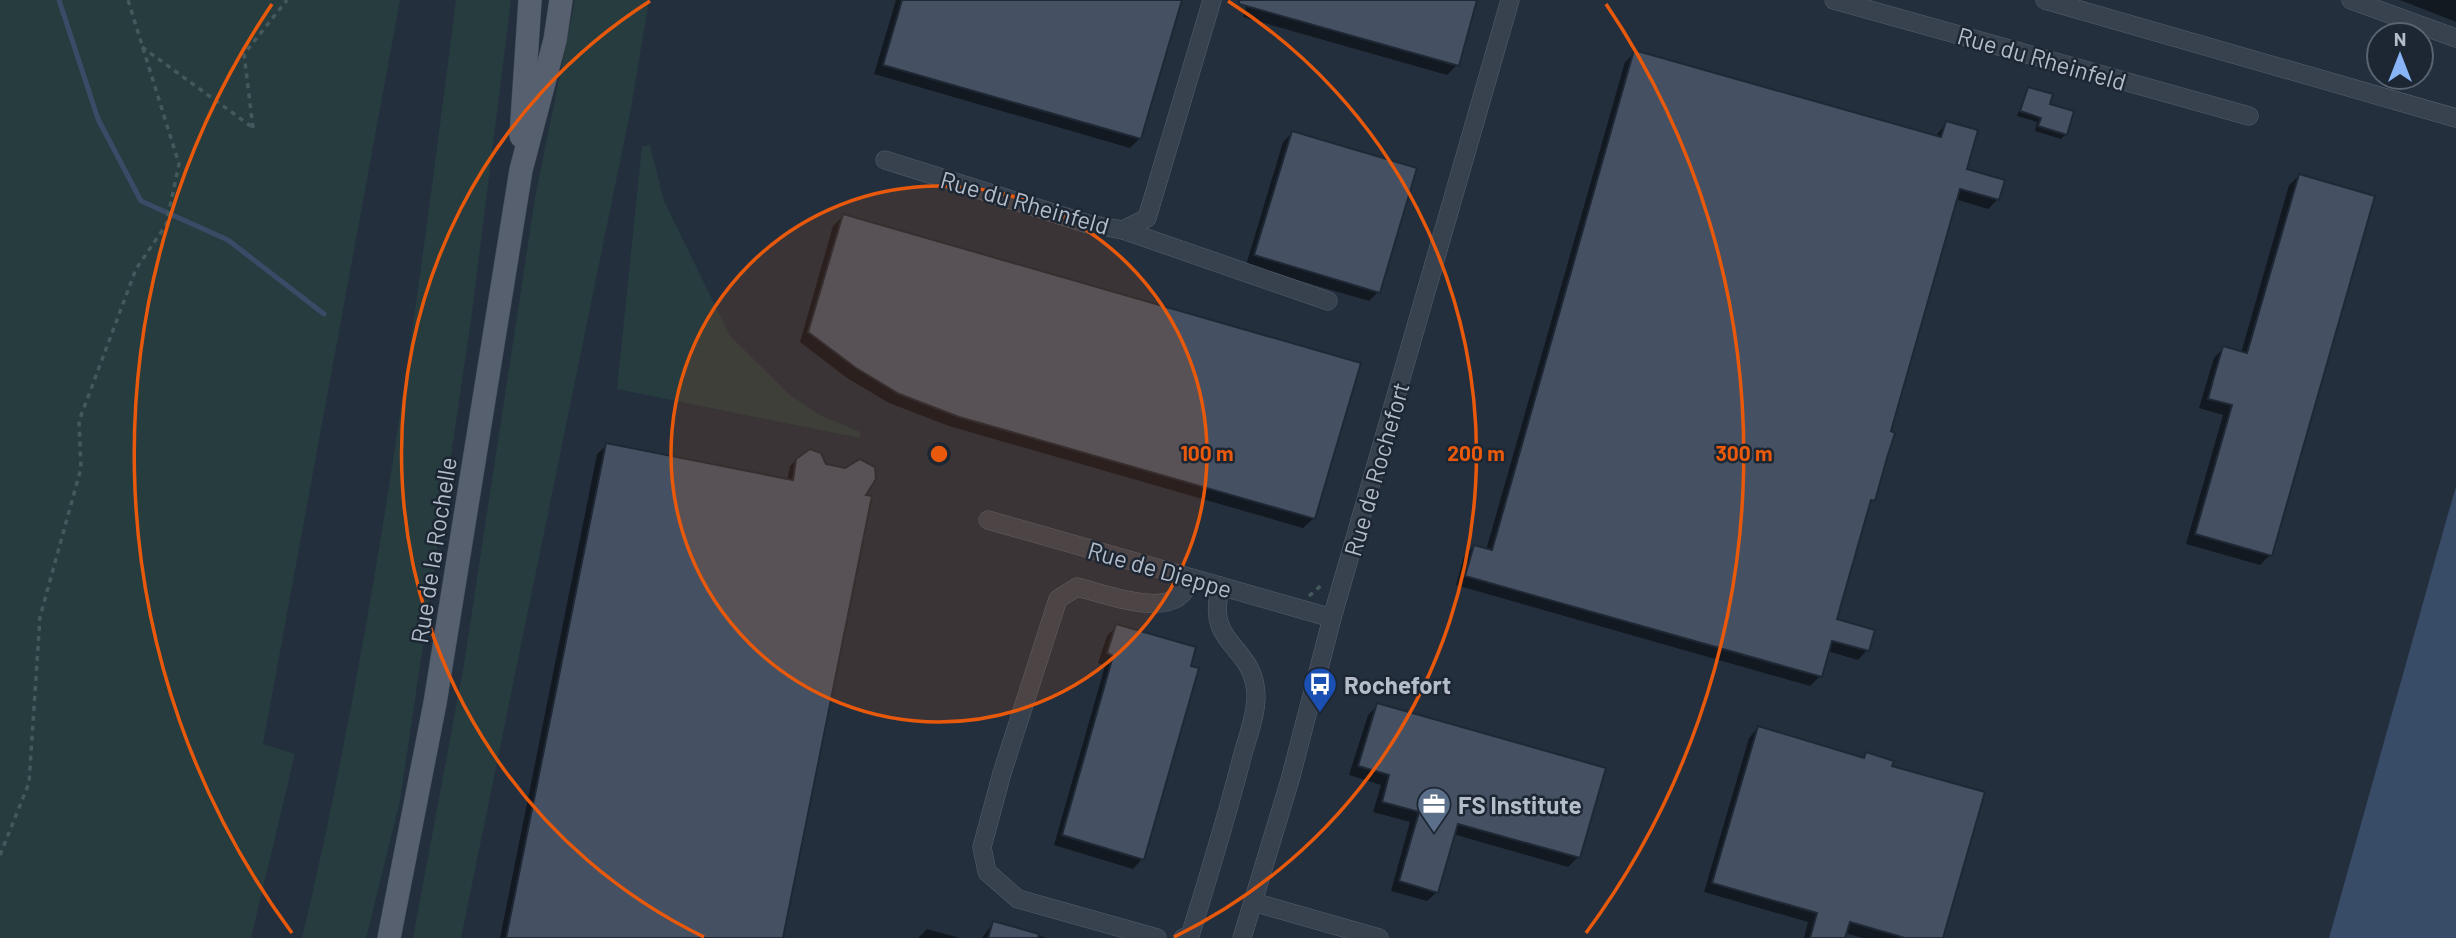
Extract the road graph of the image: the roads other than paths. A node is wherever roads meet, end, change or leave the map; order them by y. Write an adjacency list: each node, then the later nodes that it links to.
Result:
1 (530, 0): 12 (main road, Rue de la Rochelle)
2 (561, 0): 12 (main road, Rue de la Rochelle)
3 (1212, 0): 13 (street, Rue du Rheinfeld)
4 (1510, 0): 18 (street, Rue de Rochefort)
5 (1834, 0): 9 (street, Rue du Rheinfeld)
6 (2045, 0): 10 (street)
7 (2351, 0): 8 (street)
8 (2456, 38)
9 (2249, 116)
10 (2456, 118)
11 (885, 160): 13 (street, Rue du Rheinfeld)
12 (521, 170): 20 (main road, Rue de la Rochelle)
13 (1123, 230): 14 (street)
14 (1328, 301)
15 (988, 520): 16 (street, Rue de Dieppe)
16 (1190, 578): 17 (street, Rue de Dieppe); 21 (street)
17 (1221, 586): 18 (street, Rue de Dieppe); 22 (street)
18 (1332, 618): 19 (street, Rue de Rochefort)
19 (1253, 902): 23 (street, Rue de Rochefort); 24 (street)
20 (389, 938)
21 (1157, 938)
22 (1184, 938)
23 (1242, 938)
24 (1379, 938)

